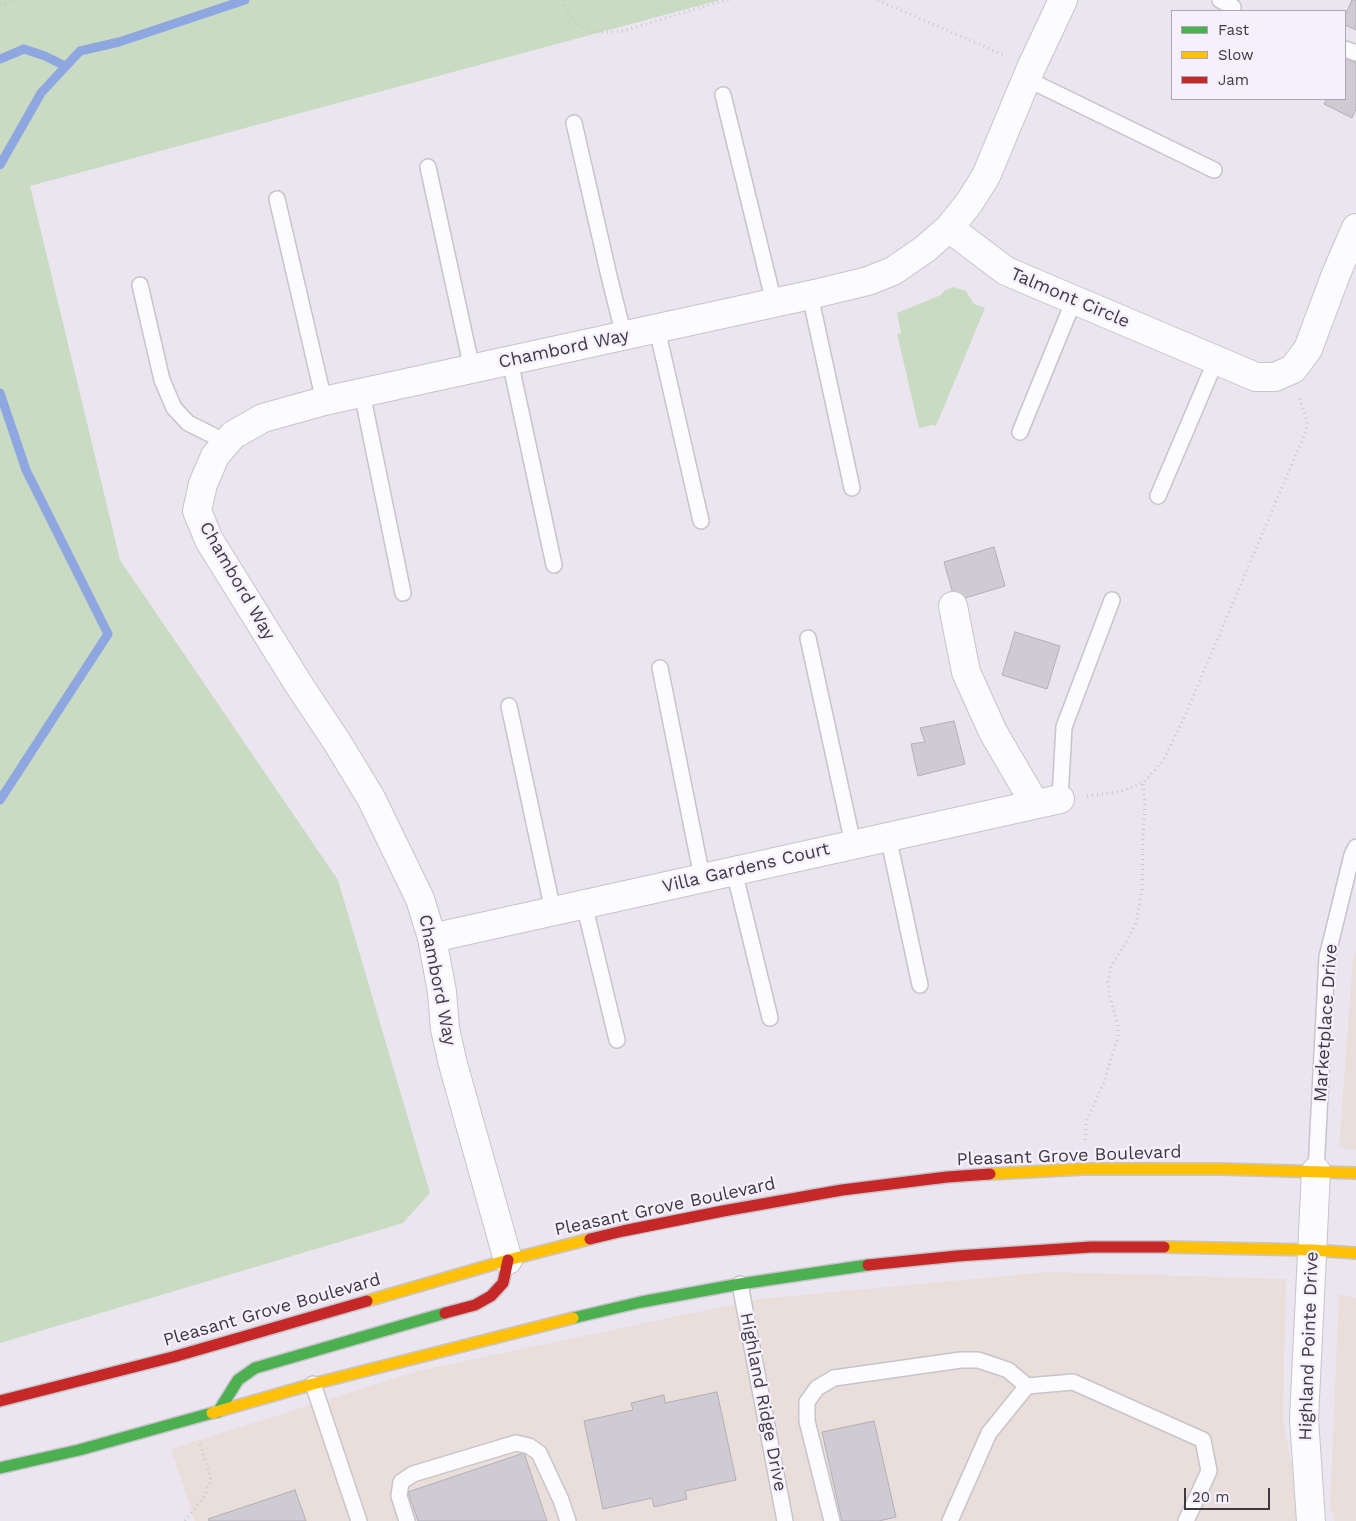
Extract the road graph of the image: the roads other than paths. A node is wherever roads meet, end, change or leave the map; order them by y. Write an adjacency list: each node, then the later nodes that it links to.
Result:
1 (1064, 0): 2 (street)
2 (1029, 73): 6 (lane); 8 (street)
3 (724, 95): 13 (lane)
4 (574, 123): 15 (lane)
5 (428, 167): 18 (lane)
6 (1214, 170)
7 (277, 199): 20 (lane)
8 (949, 228): 11 (street, Chambord Way); 12 (street, Talmont Circle)
9 (1356, 228): 16 (street, Talmont Circle)
10 (140, 285): 22 (lane)
11 (810, 295): 13 (street, Chambord Way); 23 (lane)
12 (1074, 300): 16 (street, Talmont Circle); 21 (lane)
13 (774, 303): 14 (street, Chambord Way)
14 (657, 329): 15 (street, Chambord Way); 25 (lane)
15 (624, 336): 17 (street, Chambord Way)
16 (1216, 360): 24 (lane)
17 (510, 361): 18 (street, Chambord Way); 26 (lane)
18 (472, 369): 19 (street, Chambord Way)
19 (362, 393): 20 (street, Chambord Way); 27 (lane)
20 (324, 401): 22 (street, Chambord Way)
21 (1020, 432)
22 (226, 442): 41 (street, Chambord Way)
23 (852, 488)
24 (1158, 496)
25 (701, 521)
26 (554, 565)
27 (403, 593)
28 (1112, 600): 33 (lane)
29 (953, 606): 33 (street)
30 (808, 638): 35 (lane)
31 (660, 668): 38 (lane)
32 (509, 706): 40 (lane)
33 (1048, 802): 34 (street, Villa Gardens Court)
34 (888, 836): 35 (street, Villa Gardens Court); 42 (lane)
35 (853, 844): 37 (street, Villa Gardens Court)
36 (1356, 847): 45 (lane, Marketplace Drive)
37 (734, 871): 38 (street, Villa Gardens Court); 43 (lane)
38 (702, 877): 39 (street, Villa Gardens Court)
39 (584, 904): 40 (street, Villa Gardens Court); 44 (lane)
40 (553, 911): 41 (street, Villa Gardens Court)
41 (432, 938): 49 (street, Chambord Way)
42 (920, 985)
43 (770, 1018)
44 (618, 1040)
45 (1316, 1171): 46 (main road, Pleasant Grove Boulevard); 47 (street, Highland Pointe Drive); 49 (main road, Pleasant Grove Boulevard)
46 (1356, 1173)
47 (1312, 1250): 48 (main road); 50 (main road); 63 (street, Highland Pointe Drive)
48 (1356, 1253)
49 (508, 1260): 53 (main road, Pleasant Grove Boulevard); 54 (main road)
50 (740, 1284): 51 (main road); 59 (lane, Highland Ridge Drive)
51 (313, 1384): 54 (main road); 56 (lane)
52 (1027, 1386): 60 (lane); 61 (lane); 62 (lane)
53 (0, 1401)
54 (218, 1412): 55 (main road)
55 (0, 1468)
56 (359, 1521)
57 (407, 1521): 58 (lane)
58 (568, 1521)
59 (785, 1521)
60 (832, 1521)
61 (950, 1521)
62 (1186, 1521)
63 (1311, 1521)

